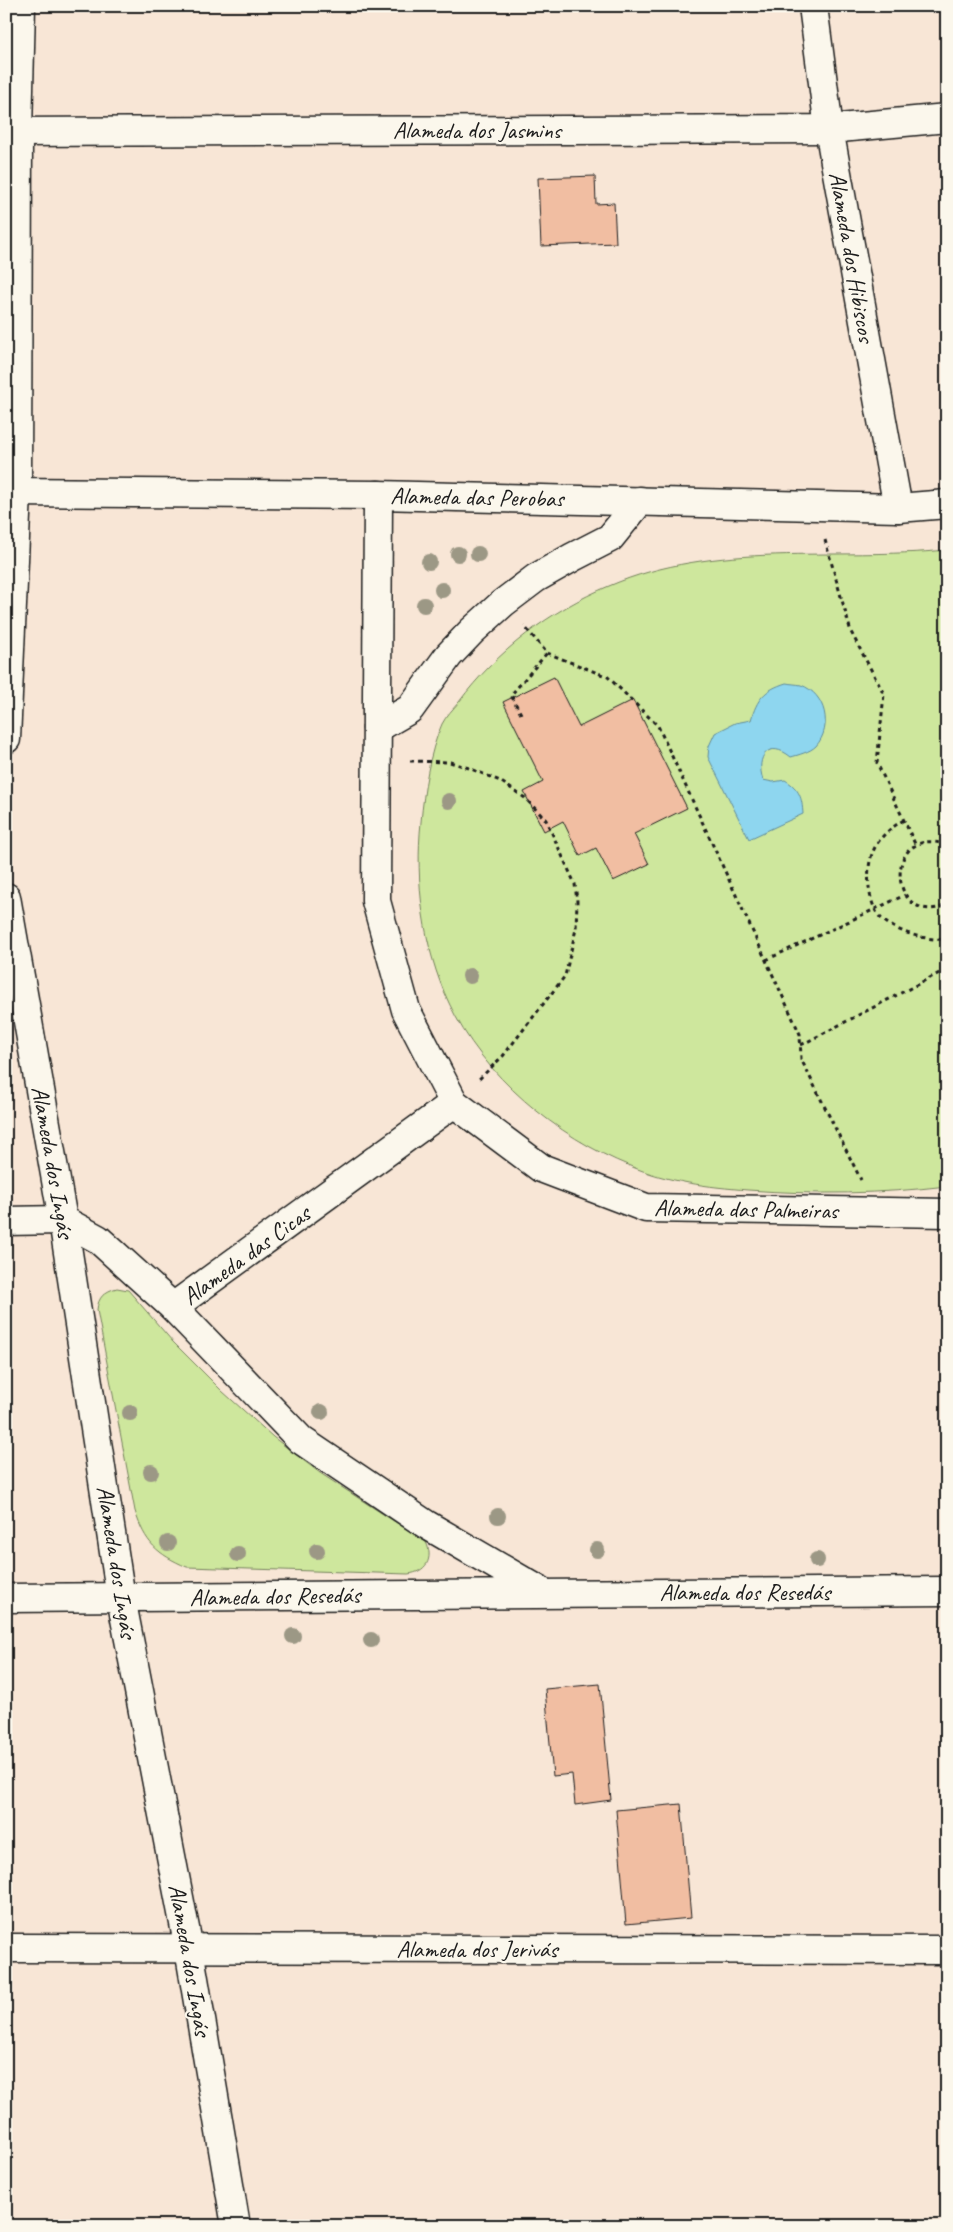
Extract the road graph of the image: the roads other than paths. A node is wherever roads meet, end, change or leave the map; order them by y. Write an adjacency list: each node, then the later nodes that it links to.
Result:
1 (21, 6): 5 (street)
2 (813, 6): 4 (street, Alameda dos Hibiscos)
3 (947, 118): 4 (street, Alameda dos Jasmins)
4 (828, 129): 5 (street, Alameda dos Jasmins); 10 (street, Alameda dos Hibiscos)
5 (12, 132): 6 (street)
6 (12, 492): 7 (street, Alameda das Perobas); 12 (street)
7 (378, 495): 8 (street, Alameda das Perobas); 11 (street, Alameda das Palmeiras)
8 (640, 501): 10 (street, Alameda das Perobas); 11 (street)
9 (947, 504): 10 (street, Alameda das Perobas)
10 (898, 508)
11 (377, 728): 14 (street, Alameda das Palmeiras)
12 (6, 739)
13 (6, 897): 16 (street, Alameda dos Ingás)
14 (454, 1103): 15 (street, Alameda das Palmeiras); 18 (street, Alameda das Cicas)
15 (947, 1213)
16 (63, 1220): 17 (street, Alameda das Cicas); 18 (street, Alameda das Cicas); 22 (street, Alameda dos Ingás)
17 (6, 1221)
18 (173, 1307): 20 (street)
19 (947, 1591): 20 (street, Alameda dos Resedás)
20 (544, 1593): 22 (street, Alameda dos Resedás)
21 (6, 1598): 22 (street, Alameda dos Resedás)
22 (121, 1598): 24 (street, Alameda dos Ingás)
23 (6, 1948): 24 (street, Alameda dos Jerivás)
24 (189, 1949): 25 (street, Alameda dos Jerivás); 26 (street, Alameda dos Ingás)
25 (947, 1950)
26 (236, 2226)

